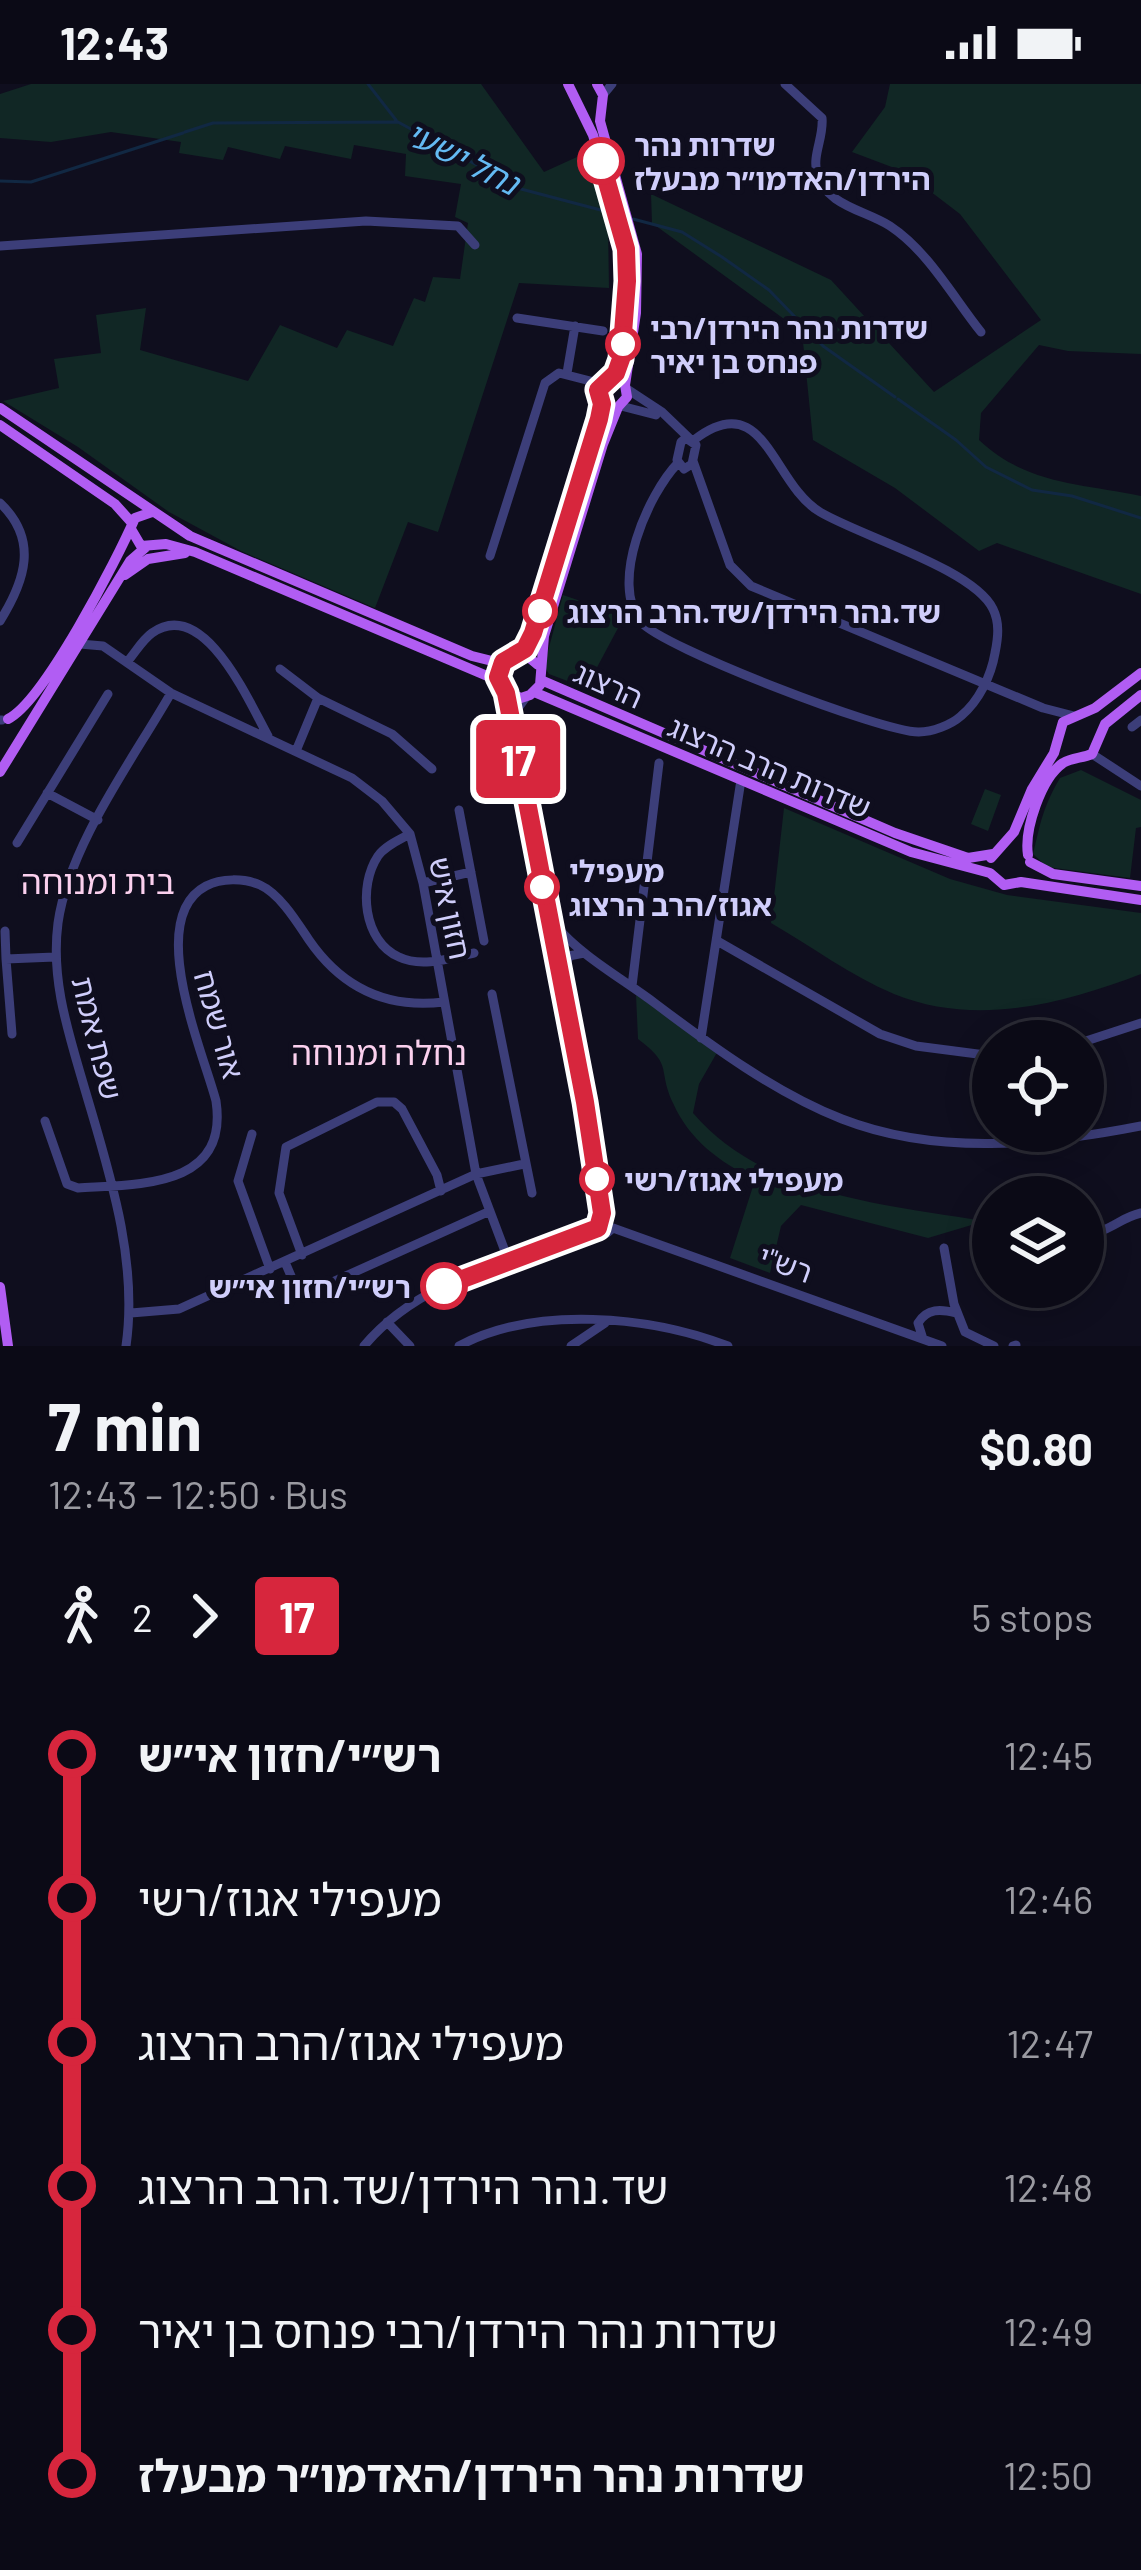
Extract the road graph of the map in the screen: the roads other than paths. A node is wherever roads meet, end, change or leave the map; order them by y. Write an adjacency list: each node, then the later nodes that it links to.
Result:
1 (612, 84): 4 (street)
2 (785, 84): 11 (street)
3 (574, 93): 4 (main road); 7 (main road)
4 (600, 95): 7 (main road)
5 (475, 244): 6 (street)
6 (0, 246)
7 (632, 252): 13 (main road); 14 (main road)
8 (517, 318): 9 (street)
9 (575, 326): 10 (street); 12 (street)
10 (603, 331)
11 (980, 332)
12 (567, 373): 14 (street); 27 (street)
13 (626, 387): 14 (main road); 15 (main road); 18 (street)
14 (603, 390): 15 (main road); 33 (main road)
15 (620, 406): 18 (street); 38 (main road)
16 (0, 408): 22 (main road)
17 (0, 425): 24 (main road)
18 (688, 441): 19 (street); 20 (street); 39 (street)
19 (693, 461): 20 (street); 39 (street)
20 (677, 463): 39 (street)
21 (0, 503): 30 (street)
22 (152, 512): 23 (main road); 24 (main road)
23 (165, 522): 25 (main road); 34 (main road)
24 (132, 526): 25 (main road); 48 (main road)
25 (152, 546): 26 (main road); 28 (main road)
26 (204, 556): 28 (main road); 40 (main road)
27 (490, 556)
28 (115, 586): 29 (main road)
29 (97, 616): 31 (main road); 32 (street, חזון איש)
30 (0, 621)
31 (80, 644): 32 (street, חזון איש); 53 (main road)
32 (115, 653): 35 (street, חזון איש)
33 (519, 654): 34 (main road); 38 (main road)
34 (506, 659): 40 (main road)
35 (127, 662): 41 (street, חזון איש); 51 (street)
36 (280, 669): 45 (street)
37 (1141, 673): 47 (main road)
38 (541, 674): 43 (main road); 67 (main road, הרצוג)
39 (986, 683): 46 (street)
40 (502, 687): 43 (main road); 103 (street)
41 (172, 693): 51 (street, חזון איש); 64 (street, שפת אמת)
42 (108, 694): 62 (street)
43 (530, 694): 60 (main road, שדרות הרב הרצוג); 75 (street)
44 (1141, 695): 50 (main road)
45 (318, 698): 54 (street); 58 (street)
46 (1043, 708): 47 (street); 49 (street)
47 (1078, 716): 49 (main road); 50 (main road)
48 (2, 720): 53 (main road)
49 (1059, 728): 52 (main road)
50 (1100, 732): 55 (main road)
51 (268, 736): 54 (street, חזון איש)
52 (1058, 743): 56 (main road); 67 (main road)
53 (12, 746): 59 (main road)
54 (296, 751): 65 (street, חזון איש)
55 (1092, 754): 56 (main road); 61 (street)
56 (1075, 758): 68 (main road)
57 (659, 764): 85 (street)
58 (432, 769)
59 (0, 772)
60 (742, 780): 70 (main road, שדרות הרב הרצוג); 78 (street)
61 (1141, 786)
62 (47, 794): 64 (street); 66 (street)
63 (459, 810): 69 (street)
64 (98, 820): 81 (street, שפת אמת)
65 (410, 834): 72 (street, חזון איש); 83 (street)
66 (17, 843)
67 (997, 850): 68 (main road); 70 (main road)
68 (1029, 858): 71 (main road); 73 (main road)
69 (471, 872): 72 (street); 77 (street)
70 (990, 873): 71 (main road)
71 (1021, 882): 74 (main road)
72 (424, 883): 83 (street, חזון איש)
73 (1141, 886)
74 (1141, 900)
75 (555, 925): 80 (street); 84 (street)
76 (4, 931): 82 (street)
77 (484, 941)
78 (719, 942): 91 (street); 92 (street)
79 (474, 953): 83 (street)
80 (589, 955): 84 (street); 85 (street)
81 (55, 957): 82 (street); 98 (street, שפת אמת)
82 (6, 959): 89 (street)
83 (438, 960): 87 (street, חזון איש)
84 (564, 971): 103 (street)
85 (632, 986): 91 (street)
86 (492, 994): 96 (street)
87 (444, 1002): 97 (street, חזון איש); 98 (street, אור שמח)
88 (1141, 1023): 90 (street)
89 (13, 1034)
90 (1104, 1035)
91 (701, 1037): 94 (street)
92 (972, 1055)
93 (45, 1121): 98 (street)
94 (1141, 1126)
95 (253, 1134): 109 (street)
96 (524, 1164): 97 (street); 100 (street)
97 (476, 1174): 99 (street); 101 (street, חזון איש)
98 (113, 1186): 111 (street, שפת אמת)
99 (441, 1191): 106 (street); 106 (street)
100 (532, 1193)
101 (490, 1211): 107 (street); 108 (street, חזון איש)
102 (1141, 1213): 104 (street)
103 (605, 1223): 108 (street); 116 (street, רש"י)
104 (1104, 1232)
105 (944, 1248): 112 (street)
106 (302, 1255): 107 (street)
107 (285, 1262): 109 (street)
108 (509, 1262): 113 (street)
109 (270, 1269): 111 (street)
110 (0, 1287): 117 (main road)
111 (131, 1313): 118 (street, שפת אמת)
112 (956, 1313): 116 (street); 126 (street)
113 (387, 1322): 119 (street); 120 (street)
114 (605, 1322): 115 (street); 121 (street); 122 (street)
115 (708, 1338): 123 (street); 124 (street)
116 (922, 1339): 125 (street, רש"י)
117 (8, 1346)
118 (126, 1346)
119 (364, 1346)
120 (410, 1346)
121 (459, 1346)
122 (571, 1346)
123 (695, 1346)
124 (728, 1346)
125 (942, 1346)
126 (994, 1346)

